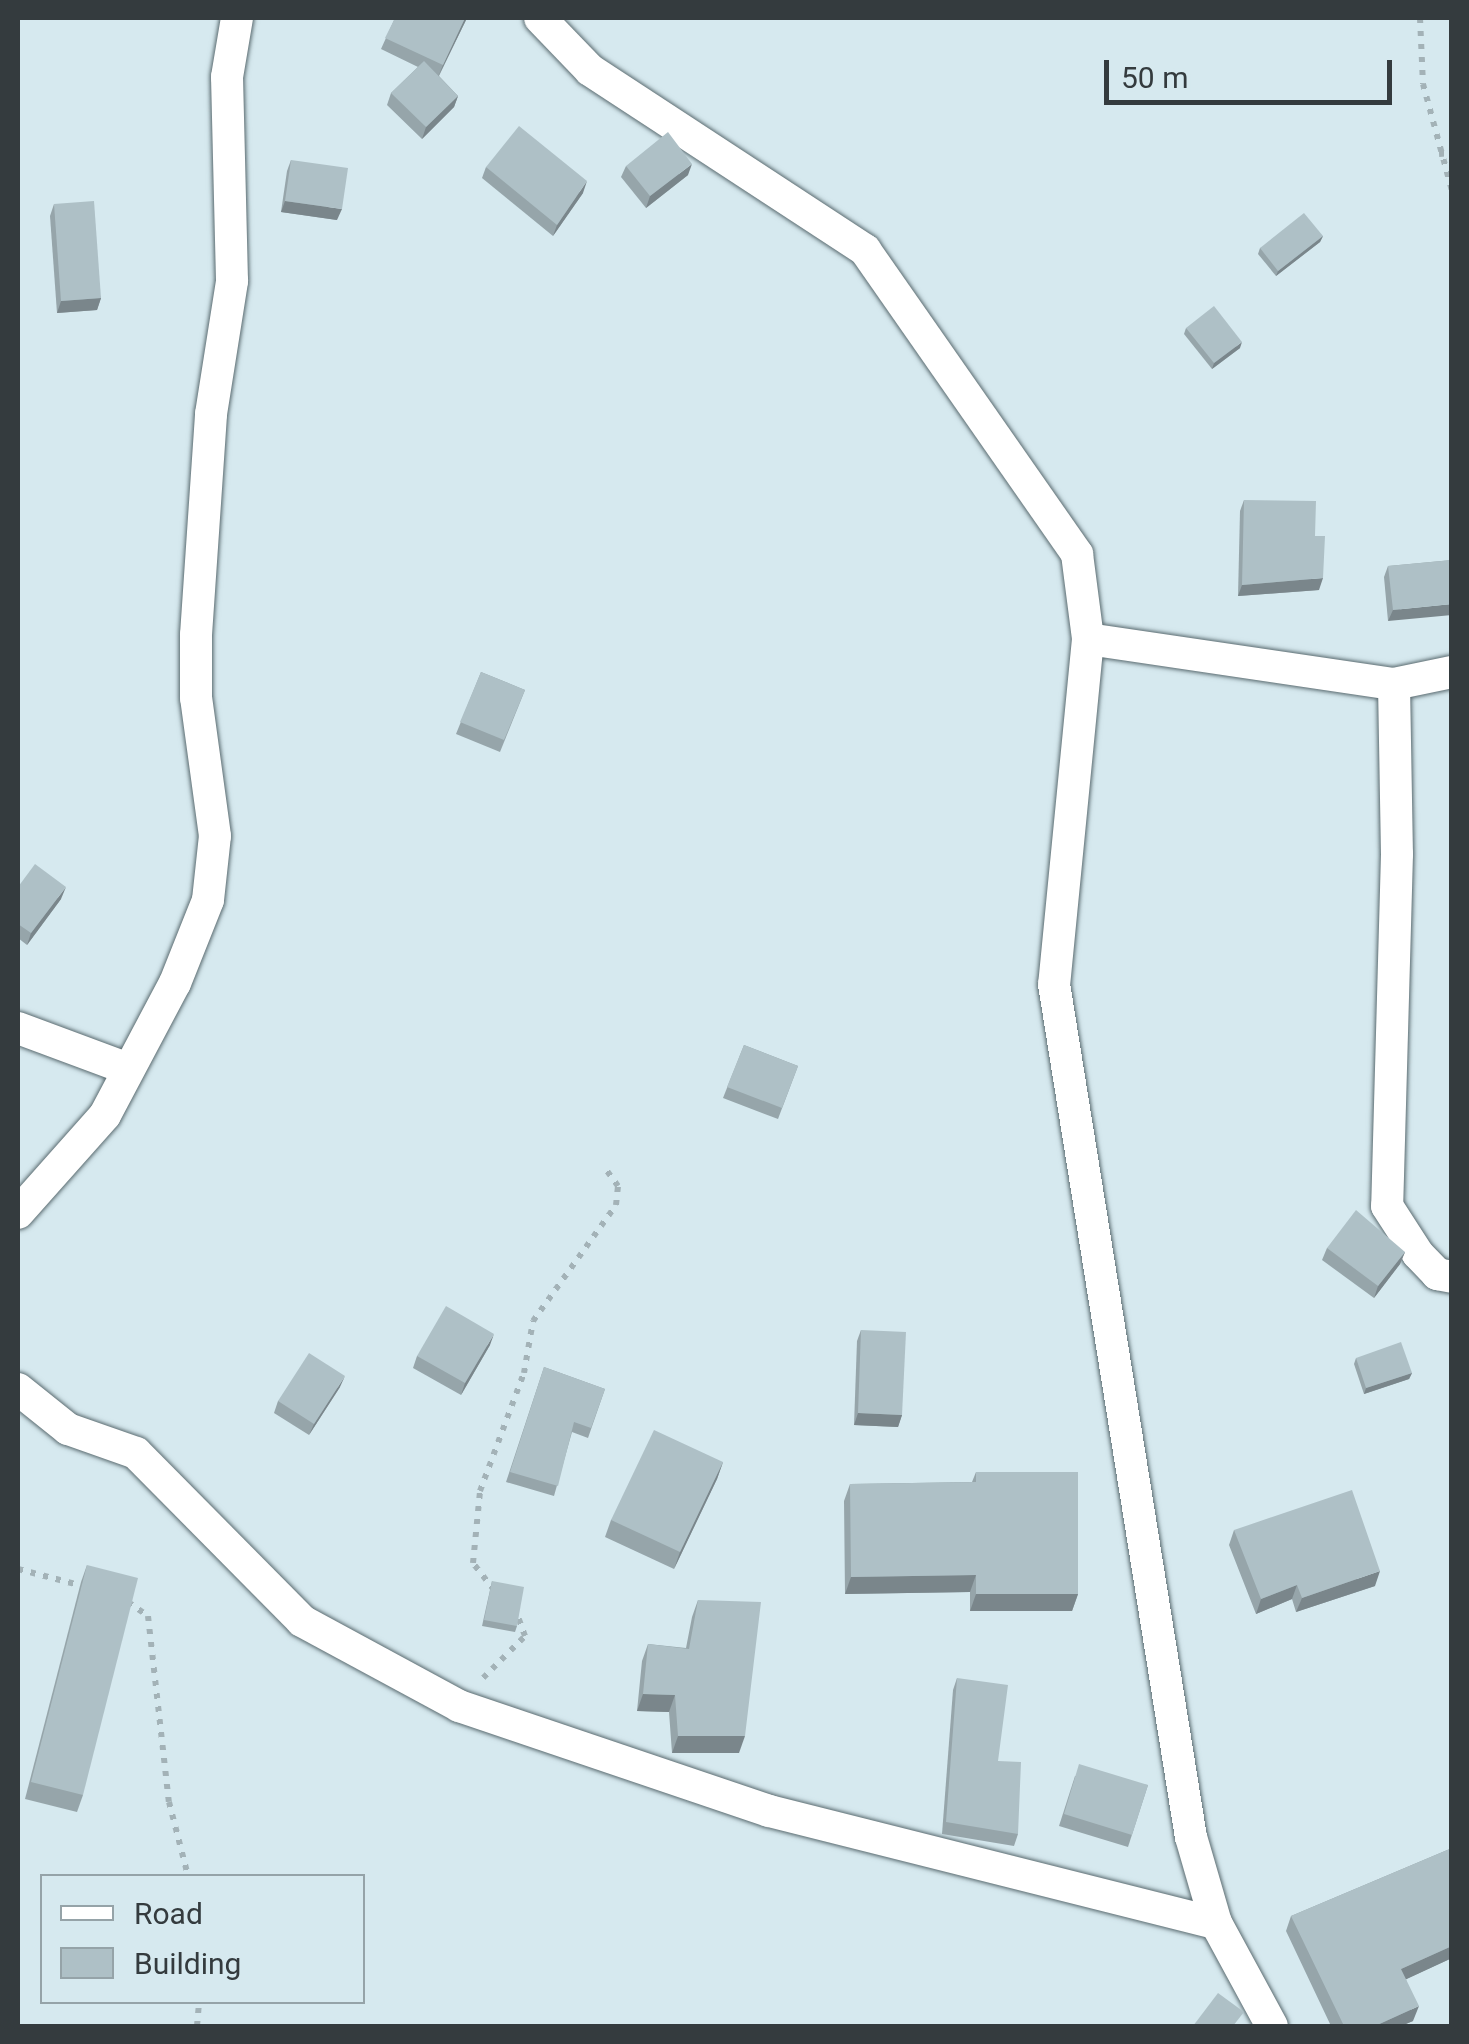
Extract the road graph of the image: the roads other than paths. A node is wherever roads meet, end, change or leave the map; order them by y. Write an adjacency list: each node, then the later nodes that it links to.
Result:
1 (237, 18): 7 (street)
2 (540, 18): 3 (street)
3 (1088, 639): 5 (street); 11 (street)
4 (1452, 672): 5 (street)
5 (1394, 684): 9 (street)
6 (18, 1028): 7 (street)
7 (128, 1069): 8 (street)
8 (18, 1212)
9 (1452, 1277)
10 (18, 1390): 11 (street)
11 (1216, 1924): 12 (street)
12 (1272, 2026)

